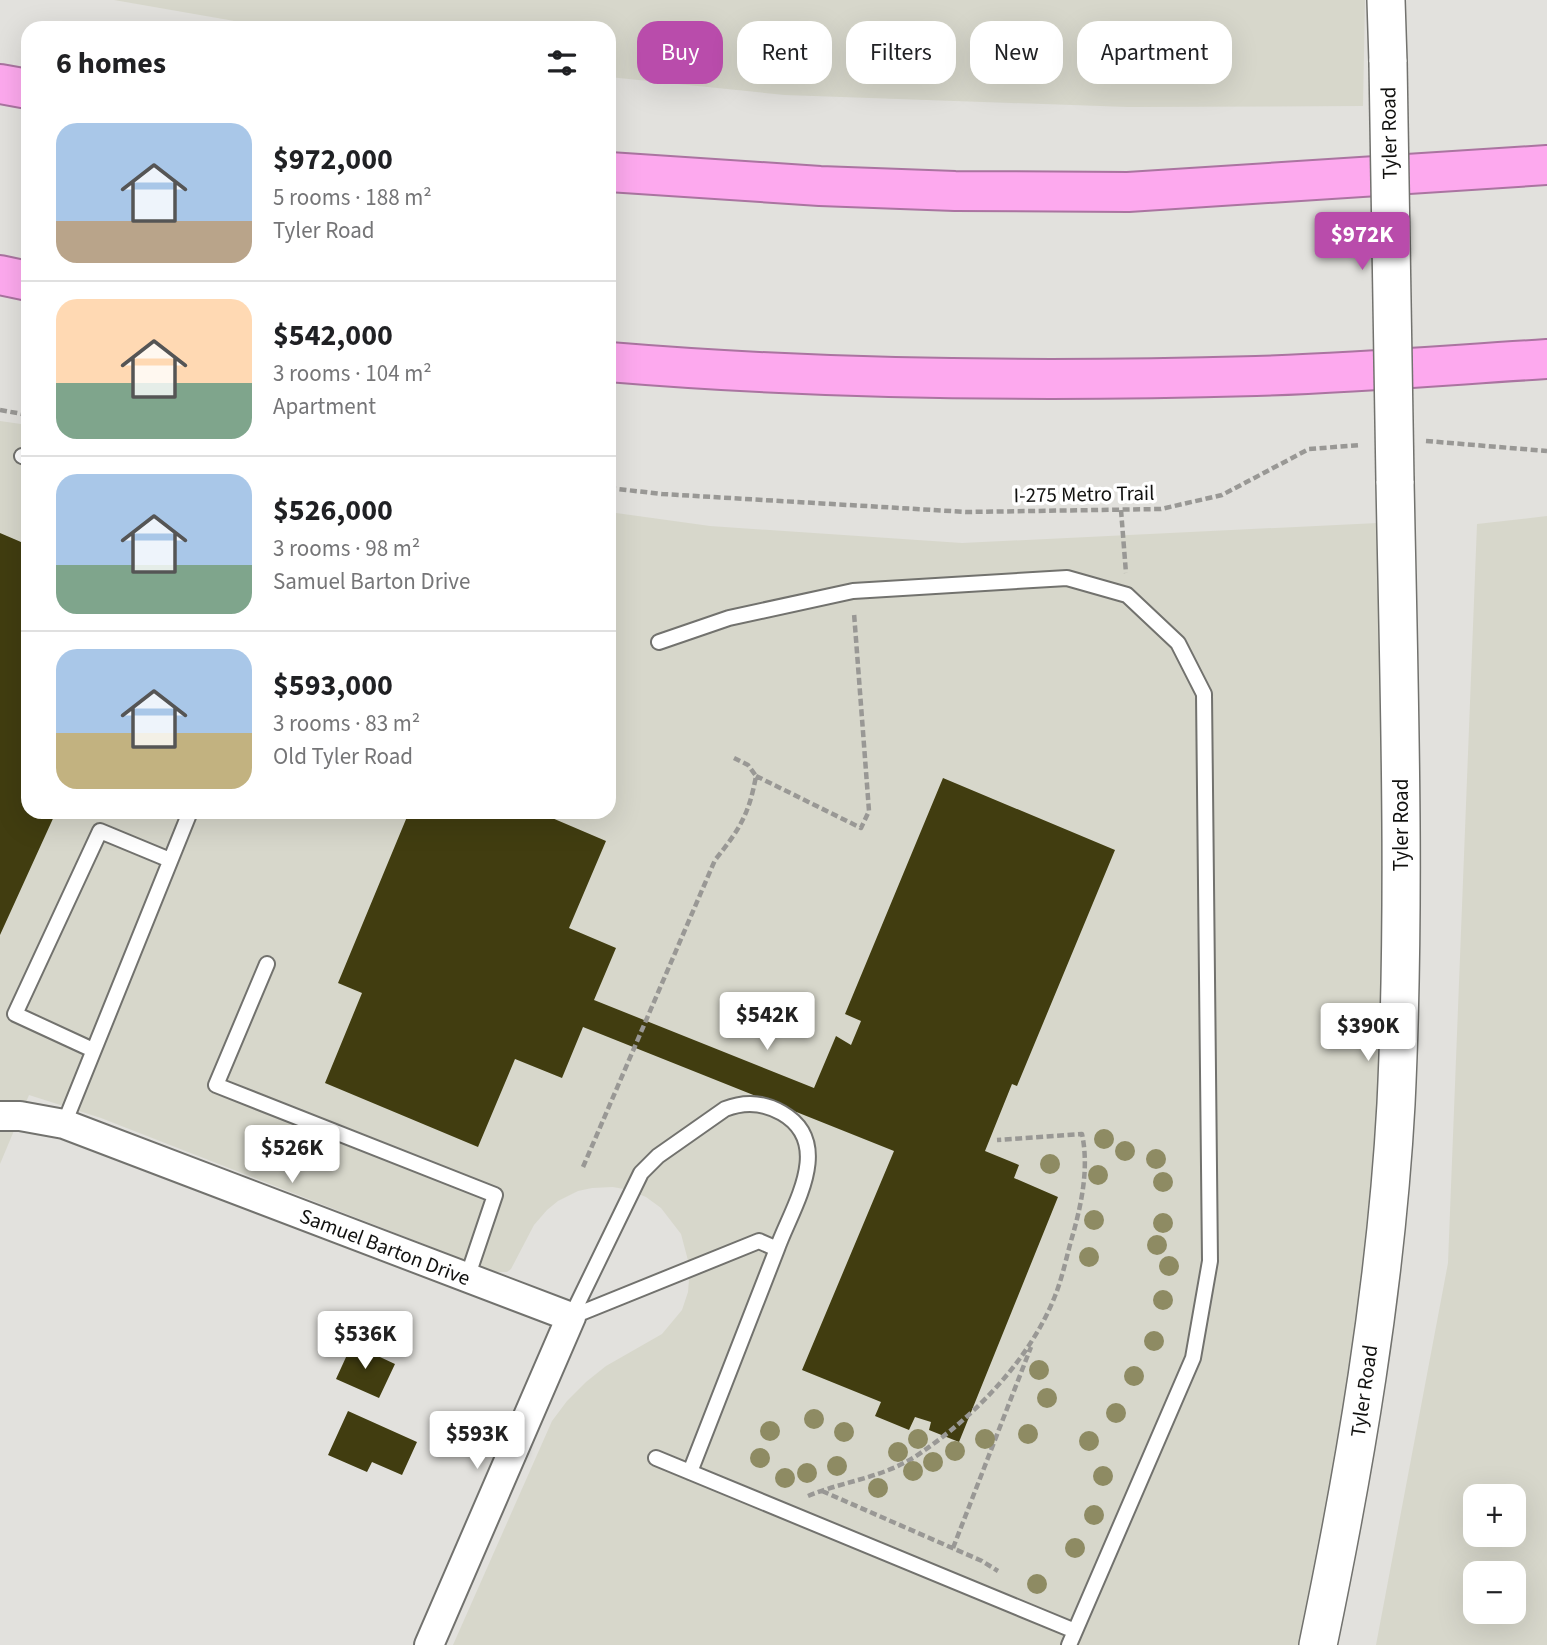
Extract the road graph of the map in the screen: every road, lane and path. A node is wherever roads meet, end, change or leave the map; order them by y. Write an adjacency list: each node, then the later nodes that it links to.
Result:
1 (1386, 0): 42 (street, Tyler Road, bridge)
2 (0, 84): 3 (highway)
3 (21, 88)
4 (1547, 164): 5 (highway)
5 (616, 172)
6 (0, 275): 7 (highway)
7 (21, 280)
8 (1547, 359): 9 (highway)
9 (616, 362)
10 (0, 410): 11 (path)
11 (21, 414)
12 (1424, 441): 14 (path)
13 (1373, 444): 16 (path, I-275 Metro Trail)
14 (1547, 451)
15 (616, 489): 16 (path, I-275 Metro Trail)
16 (1121, 510): 18 (path)
17 (853, 591): 18 (lane); 19 (lane); 21 (path)
18 (1127, 595): 40 (lane)
19 (659, 642)
20 (734, 758): 21 (path)
21 (756, 776): 29 (path)
22 (187, 819): 23 (lane)
23 (170, 860): 25 (lane); 25 (lane)
24 (267, 964): 31 (lane)
25 (93, 1050): 27 (lane)
26 (0, 1116): 27 (street, Samuel Barton Drive)
27 (64, 1124): 31 (street, Samuel Barton Drive)
28 (997, 1140): 33 (path)
29 (583, 1167)
30 (777, 1249): 32 (lane); 32 (lane); 35 (lane)
31 (467, 1278): 32 (street, Samuel Barton Drive)
32 (571, 1317): 41 (street)
33 (1033, 1342): 36 (path); 38 (path)
34 (656, 1458): 35 (lane)
35 (690, 1472): 37 (lane)
36 (822, 1490): 37 (path); 38 (path)
37 (782, 1511): 40 (lane)
38 (953, 1548): 39 (path)
39 (998, 1571)
40 (1072, 1638)
41 (429, 1645)
42 (1318, 1645)

